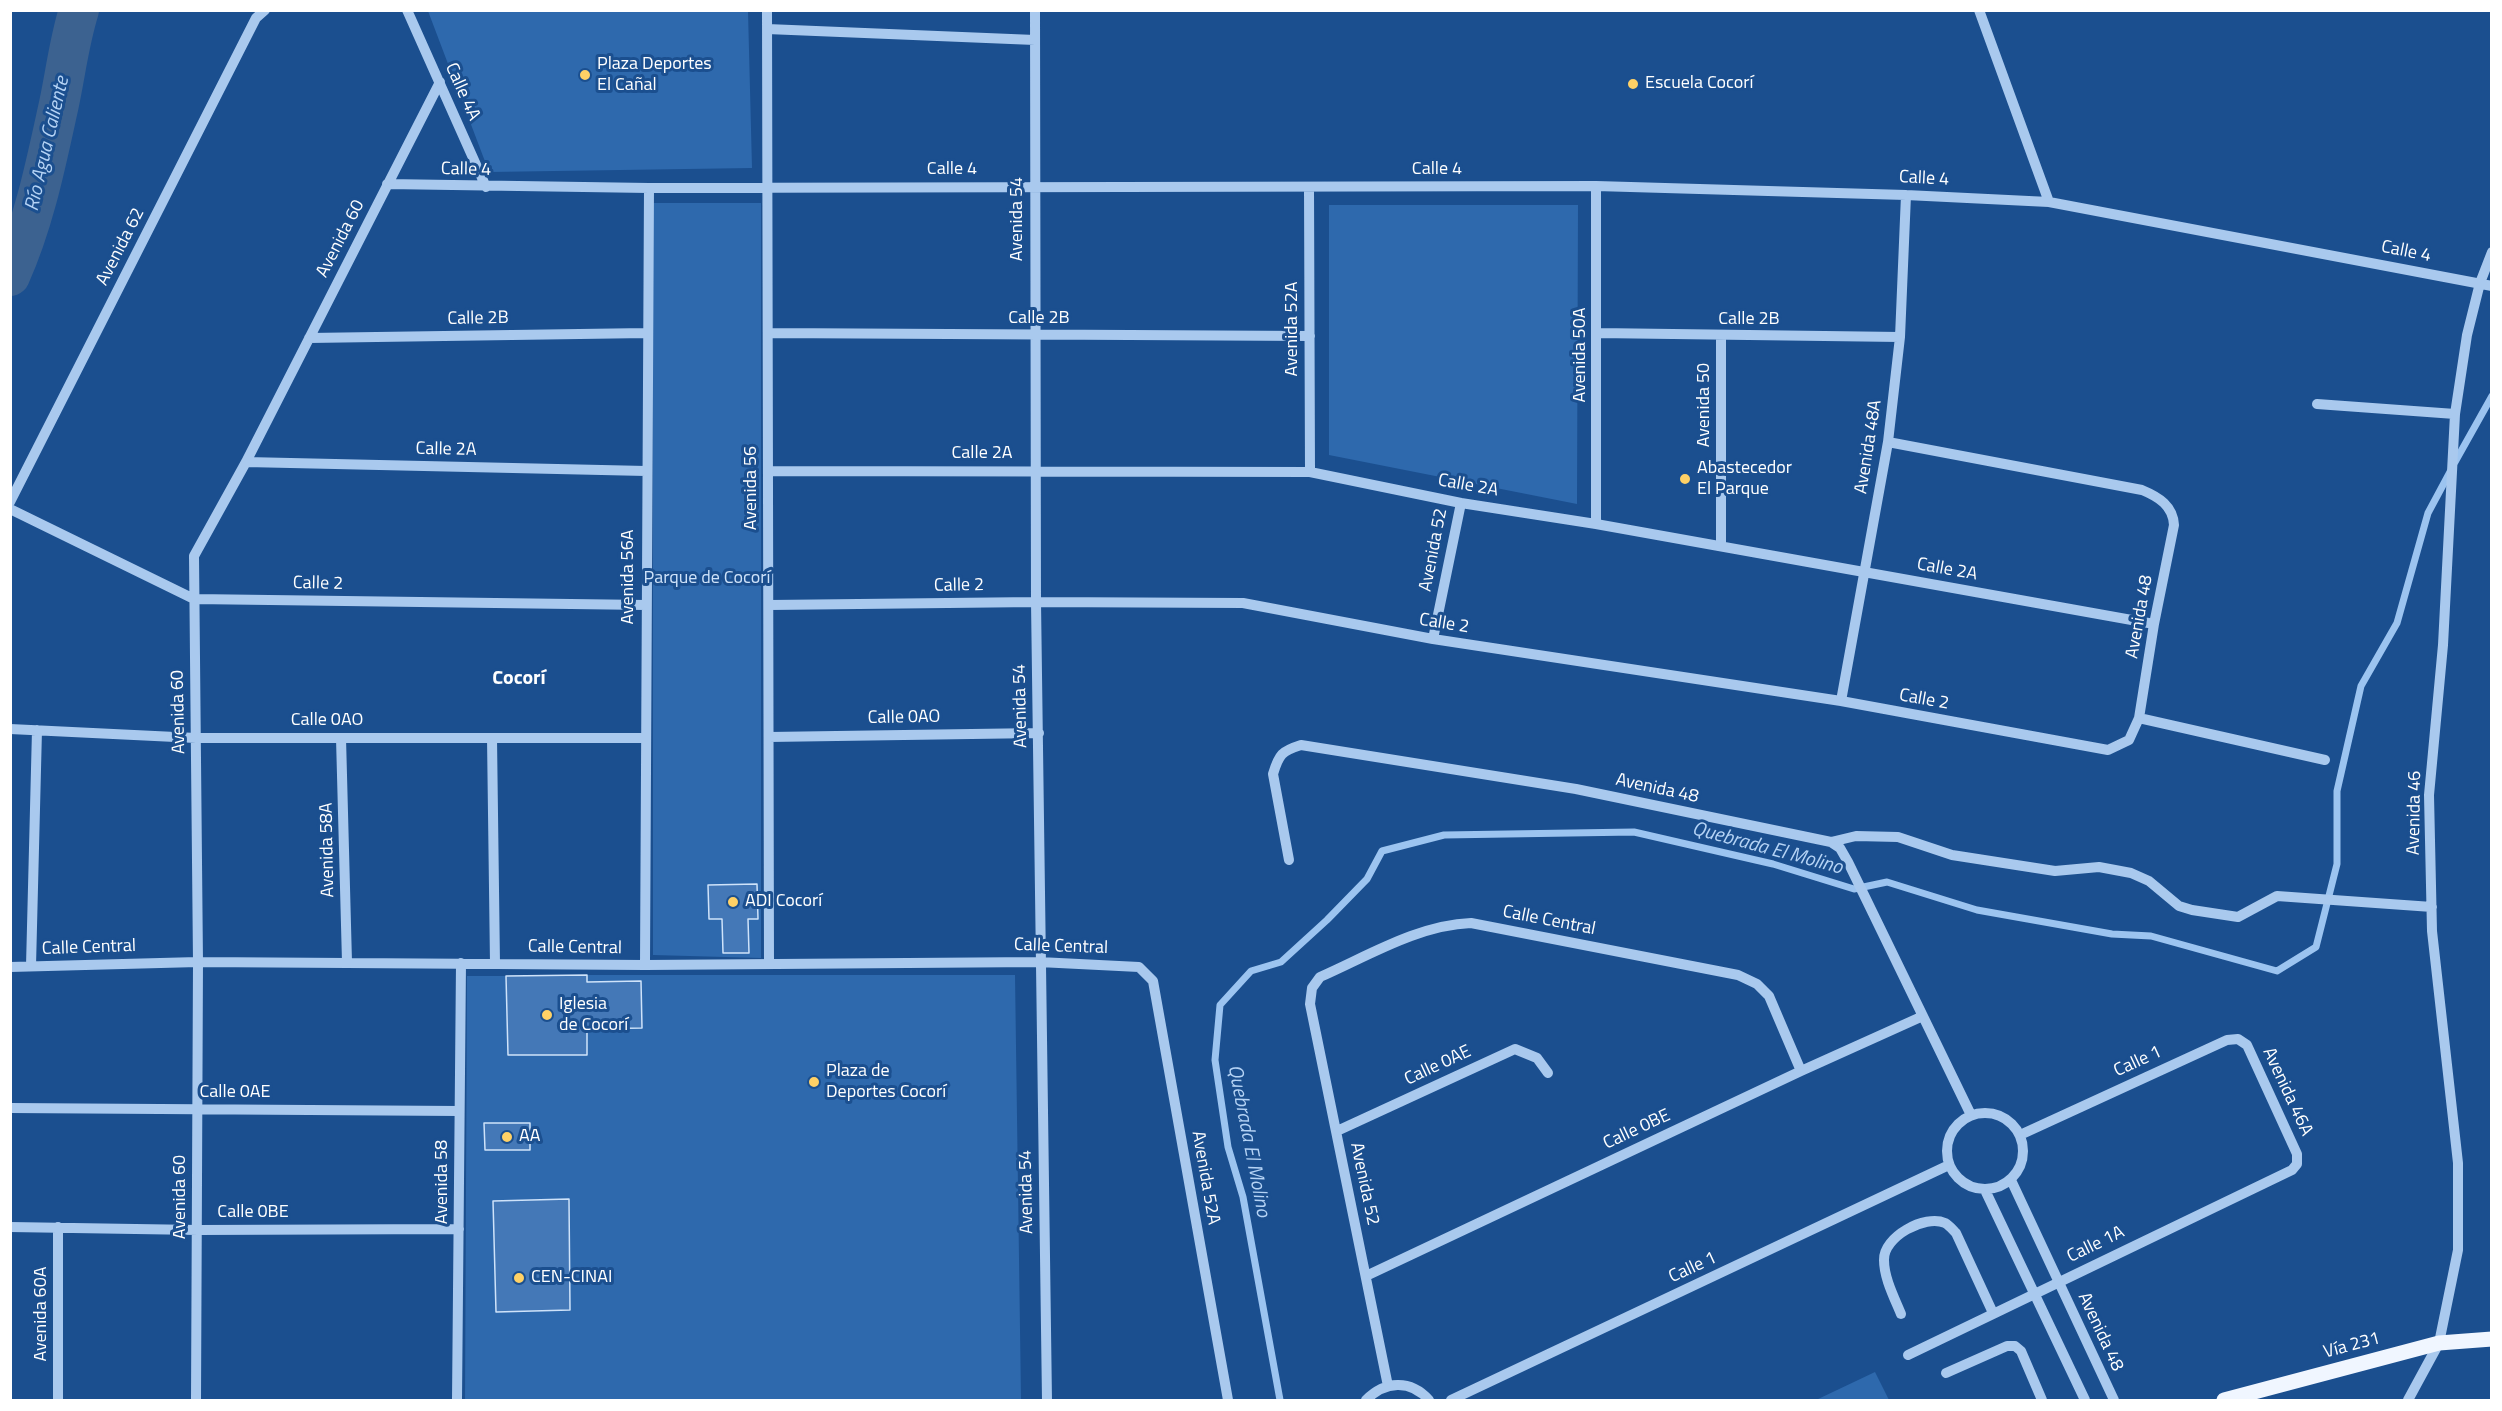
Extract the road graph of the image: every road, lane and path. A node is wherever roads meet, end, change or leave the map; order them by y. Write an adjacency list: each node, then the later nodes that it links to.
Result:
1 (265, 10): 37 (street, Avenida 62)
2 (407, 10): 8 (street, Calle 4A)
3 (767, 10): 6 (street, Avenida 56)
4 (1035, 10): 7 (street, Avenida 54)
5 (1978, 10): 17 (street)
6 (768, 29): 7 (street); 10 (street, Avenida 56)
7 (1035, 40): 13 (street, Avenida 54)
8 (440, 82): 9 (street, Avenida 60); 12 (street, Calle 4A)
9 (387, 184): 12 (street, Calle 4); 28 (street, Avenida 60)
10 (768, 186): 13 (street, Calle 4); 15 (street, Calle 4); 22 (street, Avenida 56)
11 (1596, 186): 14 (street, Calle 4); 16 (street, Calle 4); 23 (street, Avenida 50A)
12 (486, 187): 15 (street, Calle 4)
13 (1035, 187): 14 (street, Calle 4); 24 (street, Avenida 54)
14 (1310, 187): 25 (street, Avenida 52A)
15 (649, 188): 21 (street, Avenida 56A)
16 (1906, 195): 17 (street, Calle 4); 27 (street, Avenida 48A)
17 (2049, 202): 19 (street, Calle 4)
18 (2492, 252): 19 (street, Avenida 46)
19 (2480, 283): 20 (street, Calle 4); 30 (street, Avenida 46)
20 (2492, 286)
21 (647, 333): 28 (street, Calle 2B); 34 (street, Avenida 56A)
22 (768, 333): 24 (street, Calle 2B); 35 (street, Avenida 56)
23 (1598, 333): 26 (street, Calle 2B); 40 (street, Avenida 50A)
24 (1034, 336): 25 (street, Calle 2B); 33 (street, Avenida 54)
25 (1310, 336): 36 (street, Avenida 52A)
26 (1721, 336): 27 (street, Calle 2B); 41 (street, Avenida 50)
27 (1900, 337): 31 (street, Avenida 48A)
28 (309, 339): 32 (street, Avenida 60)
29 (2317, 404): 30 (street)
30 (2455, 414): 63 (street, Avenida 46)
31 (1888, 442): 42 (street, Avenida 48A); 47 (street, Avenida 48)
32 (246, 462): 34 (street, Calle 2A); 43 (street, Avenida 60)
33 (1036, 470): 35 (street, Calle 2A); 36 (street, Calle 2A); 44 (street, Avenida 54)
34 (646, 471): 45 (street, Avenida 56A)
35 (768, 471): 46 (street, Avenida 56)
36 (1310, 472): 38 (street, Calle 2A)
37 (10, 502)
38 (1461, 503): 40 (street, Calle 2A); 48 (street, Avenida 52)
39 (10, 509): 43 (street, Calle 2)
40 (1596, 524): 41 (street, Calle 2A)
41 (1721, 546): 42 (street, Calle 2A)
42 (1864, 572): 47 (street, Calle 2A); 49 (street, Avenida 48A)
43 (194, 599): 45 (street, Calle 2); 55 (street, Avenida 60)
44 (1036, 602): 46 (street, Calle 2); 48 (street, Calle 2); 53 (street, Avenida 54)
45 (646, 605): 58 (street, Avenida 56A)
46 (770, 605): 54 (street, Avenida 56)
47 (2154, 624): 50 (street, Avenida 48)
48 (1433, 639): 49 (street, Calle 2)
49 (1841, 701): 59 (street, Calle 2)
50 (2139, 718): 59 (street, Avenida 48); 60 (street)
51 (10, 729): 52 (street, Calle 0AO)
52 (37, 730): 55 (street, Calle 0AO); 71 (street)
53 (1039, 733): 54 (street, Calle 0AO); 66 (street, Avenida 54)
54 (769, 737): 69 (street, Avenida 56)
55 (196, 738): 56 (street, Calle 0AO); 64 (street, Avenida 60)
56 (341, 738): 57 (street, Calle 0AO); 65 (street, Avenida 58A)
57 (492, 738): 58 (street, Calle 0AO); 68 (street)
58 (645, 738): 70 (street, Avenida 56A)
59 (2108, 750)
60 (2325, 760)
61 (1832, 842): 62 (street, Avenida 48); 63 (street); 75 (street)
62 (1289, 860)
63 (2432, 907): 99 (street, Avenida 46)
64 (198, 962): 65 (street, Calle Central); 71 (street, Calle Central); 80 (street, Avenida 60)
65 (347, 962): 67 (street, Calle Central)
66 (1039, 962): 69 (street, Calle Central); 73 (street, Calle Central); 106 (street, Avenida 54)
67 (461, 963): 68 (street, Calle Central); 81 (street, Avenida 58)
68 (495, 964): 70 (street, Calle Central)
69 (769, 964): 70 (street, Calle Central)
70 (645, 965)
71 (31, 966): 72 (street, Calle Central)
72 (10, 967)
73 (1139, 967): 107 (street, Avenida 52A)
74 (1312, 988): 77 (street, Calle Central); 83 (street, Avenida 52)
75 (1923, 1016): 77 (street, Calle 0BE); 82 (street)
76 (2238, 1039): 84 (street, Calle 1); 85 (street, Avenida 46A)
77 (1801, 1071): 93 (street, Calle 0BE)
78 (1548, 1073): 83 (street, Calle 0AE)
79 (10, 1108): 80 (street, Calle 0AE)
80 (197, 1109): 81 (street, Calle 0AE); 92 (street, Avenida 60)
81 (459, 1111): 91 (street, Avenida 58)
82 (1971, 1115): 84 (street); 86 (street)
83 (1337, 1131): 93 (street, Avenida 52)
84 (2020, 1135): 87 (street)
85 (2297, 1164): 94 (street, Calle 1A)
86 (1949, 1165): 88 (street); 110 (street, Calle 1)
87 (2011, 1180): 88 (street); 94 (street, Avenida 48)
88 (1985, 1190): 95 (street)
89 (10, 1227): 90 (street, Calle 0BE)
90 (58, 1227): 92 (street, Calle 0BE); 103 (street, Avenida 60A)
91 (459, 1229): 92 (street, Calle 0BE); 105 (street, Avenida 58)
92 (198, 1230): 104 (street, Avenida 60)
93 (1366, 1276): 102 (street, Avenida 52)
94 (2058, 1282): 95 (street, Calle 1A); 113 (street, Avenida 48)
95 (2034, 1293): 96 (street, Calle 1A); 112 (street)
96 (1993, 1313): 97 (street); 100 (street, Calle 1A)
97 (1901, 1314)
98 (2492, 1339): 99 (main road, Vía 231)
99 (2439, 1343): 114 (main road, Vía 231); 115 (street, Avenida 46)
100 (1908, 1355)
101 (1946, 1373): 111 (street)
102 (1388, 1386): 108 (street); 109 (street)
103 (58, 1401)
104 (196, 1401)
105 (457, 1401)
106 (1047, 1401)
107 (1228, 1401)
108 (1366, 1401)
109 (1430, 1401)
110 (1451, 1401)
111 (2042, 1401)
112 (2085, 1401)
113 (2114, 1401)
114 (2224, 1401)
115 (2408, 1401)

